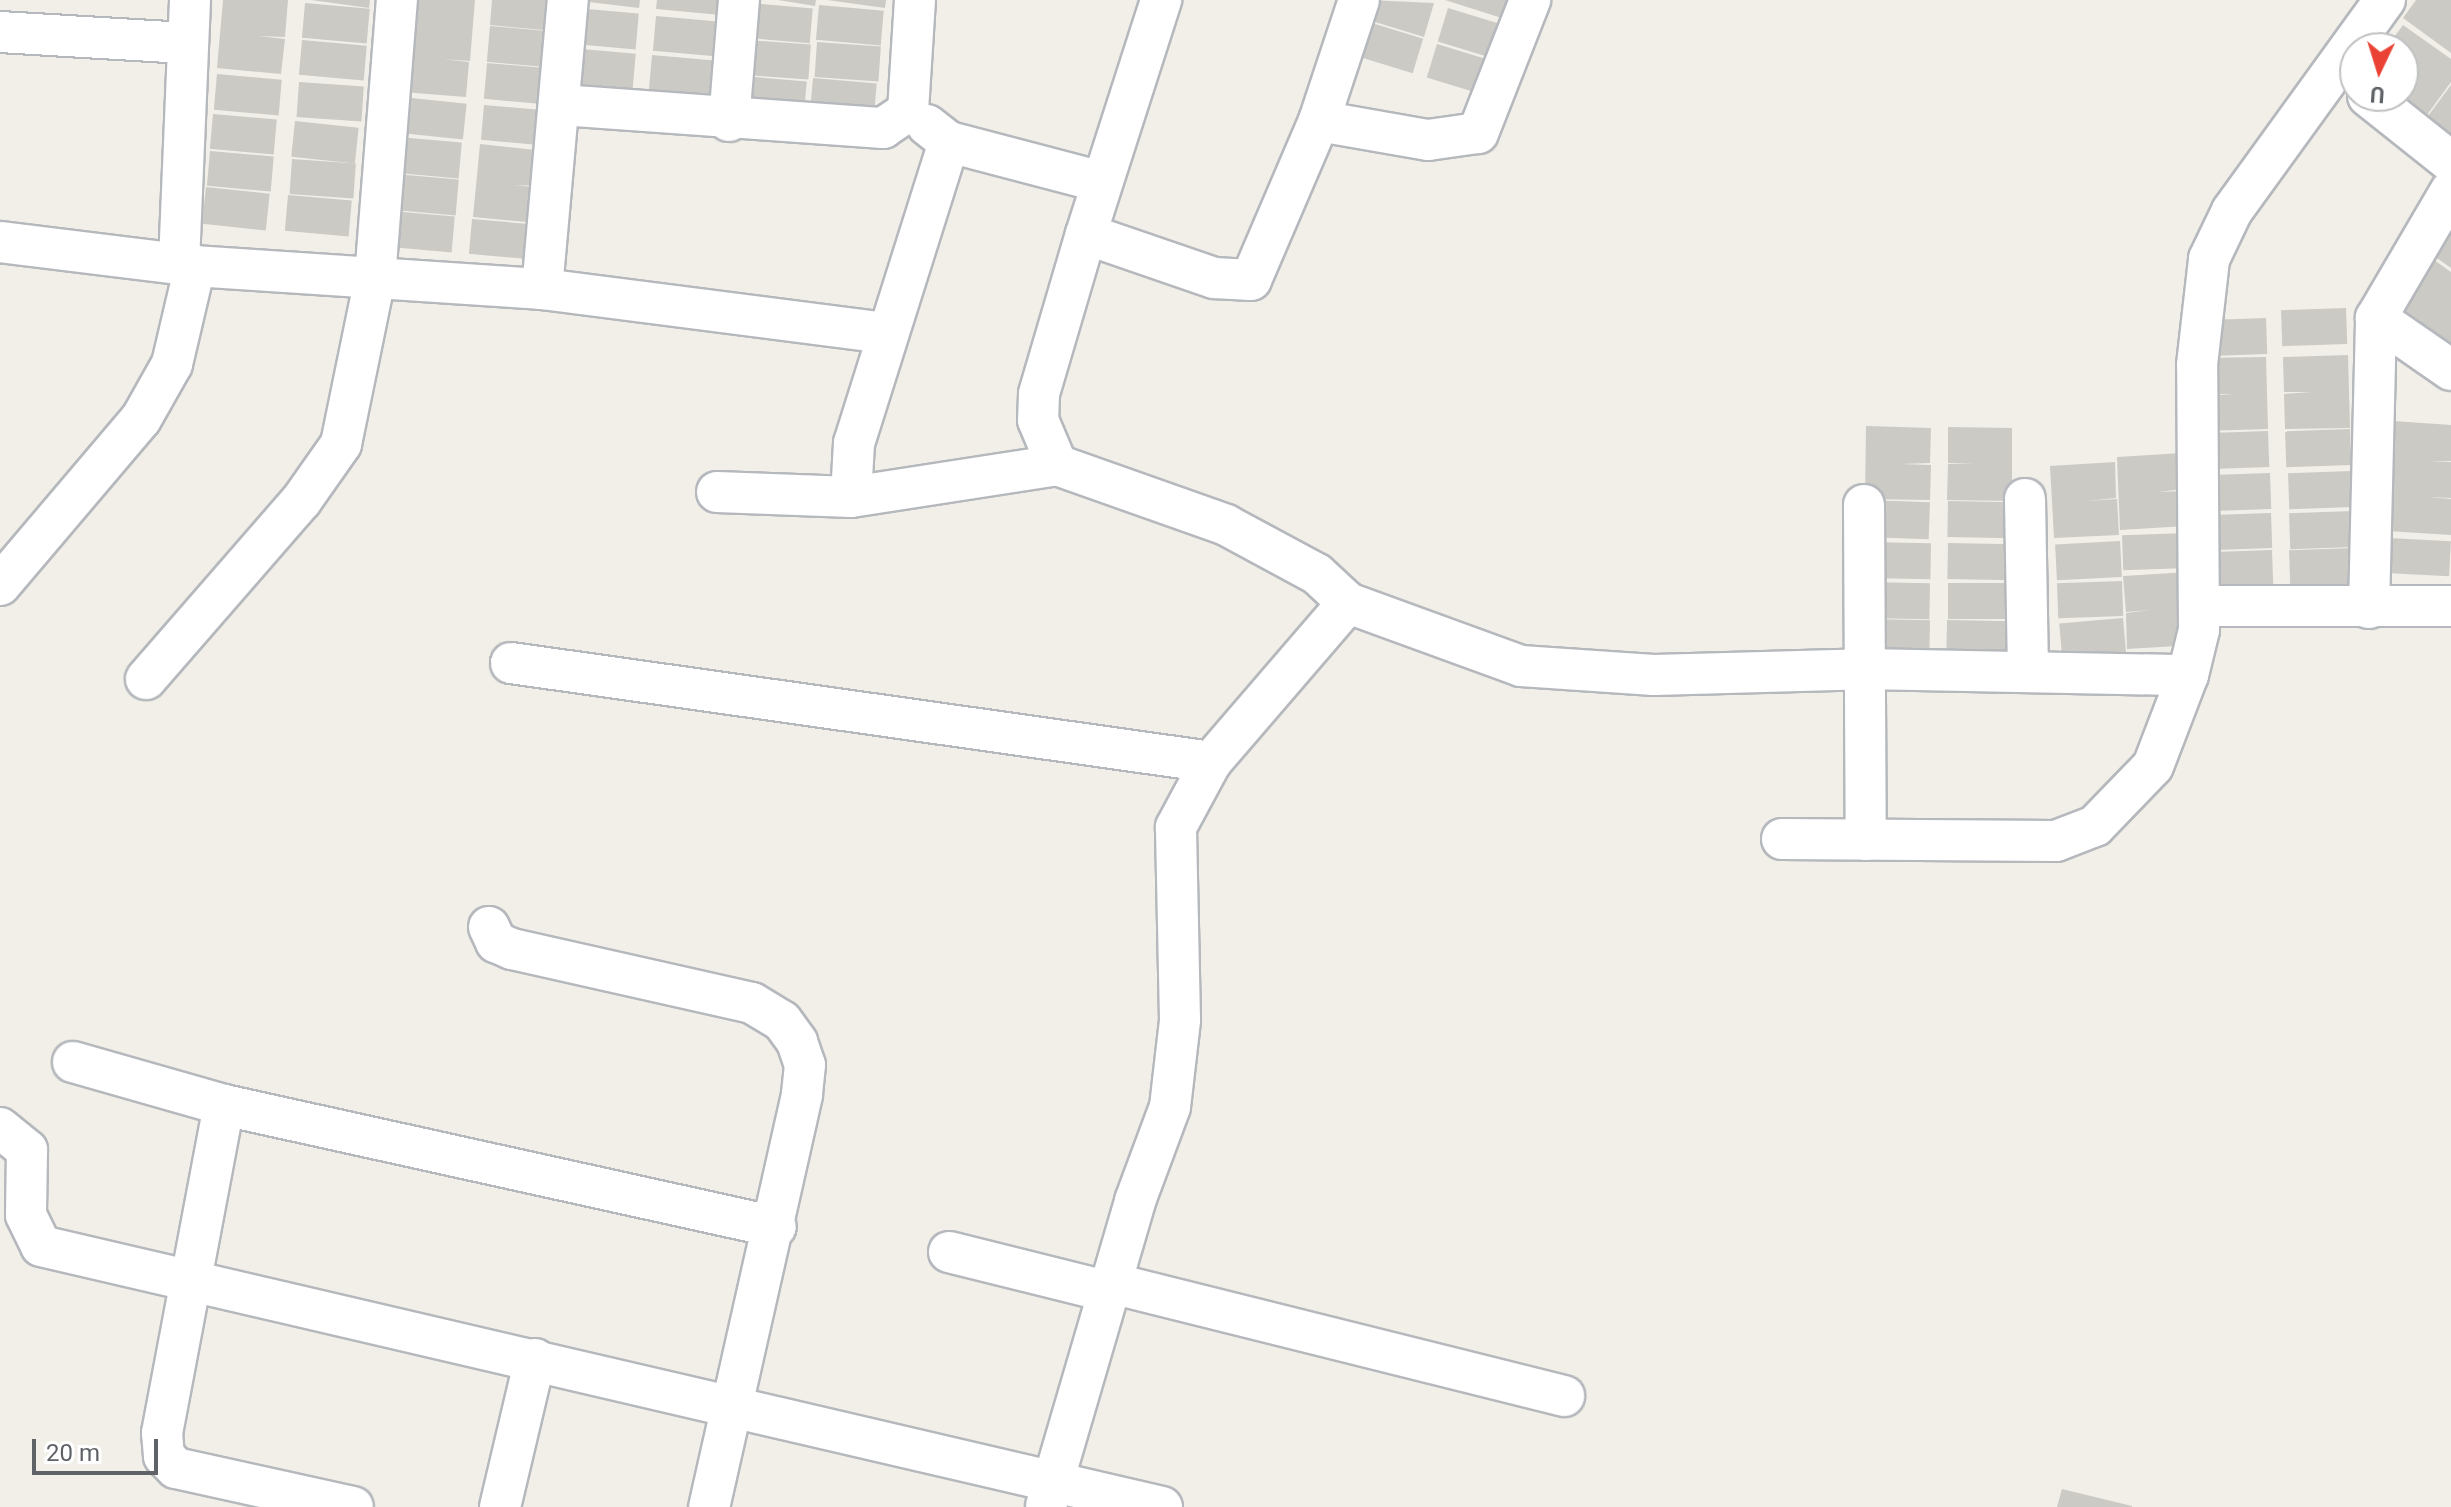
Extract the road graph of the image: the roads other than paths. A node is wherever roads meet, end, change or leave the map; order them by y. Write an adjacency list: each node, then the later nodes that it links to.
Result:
1 (190, 0): 12 (street)
2 (397, 0): 26 (street)
3 (568, 0): 14 (street)
4 (739, 0): 17 (street)
5 (915, 0): 15 (street)
6 (1161, 0): 21 (street)
7 (1359, 0): 18 (street)
8 (1530, 0): 18 (street)
9 (2385, 0): 11 (street)
10 (0, 32): 12 (street)
11 (2373, 32)
12 (186, 43): 25 (street)
13 (2339, 100): 38 (street)
14 (561, 105): 17 (street); 27 (street)
15 (908, 111): 17 (street); 19 (street)
16 (2389, 112): 20 (street)
17 (729, 121)
18 (1319, 121): 23 (street)
19 (949, 142): 21 (street); 29 (street)
20 (2451, 162)
21 (1102, 182): 23 (street)
22 (2451, 190): 28 (street)
23 (1086, 234): 31 (street)
24 (0, 242): 25 (street)
25 (187, 264): 26 (street); 36 (street)
26 (375, 278): 27 (street); 45 (street)
27 (542, 289): 29 (street)
28 (2376, 318): 30 (street); 40 (street)
29 (884, 333): 33 (street)
30 (2451, 370)
31 (1057, 465): 33 (street); 37 (street)
32 (717, 492): 33 (street)
33 (851, 497)
34 (2025, 499): 43 (street)
35 (1864, 505): 42 (street)
36 (0, 585)
37 (1348, 603): 42 (street); 46 (street)
38 (2199, 606): 40 (street); 44 (street)
39 (2451, 606): 40 (street)
40 (2369, 608)
41 (511, 663): 46 (street)
42 (1864, 669): 43 (street); 48 (street)
43 (2028, 670): 44 (street)
44 (2188, 675): 48 (street)
45 (146, 679)
46 (1211, 762): 56 (street)
47 (1782, 839): 48 (street)
48 (1866, 840)
49 (489, 927): 53 (street)
50 (73, 1062): 51 (street)
51 (224, 1105): 53 (street); 55 (street)
52 (0, 1128): 55 (street)
53 (776, 1227): 59 (street)
54 (949, 1252): 56 (street)
55 (192, 1282): 57 (street); 61 (street)
56 (1110, 1288): 58 (street); 60 (street)
57 (535, 1359): 59 (street); 62 (street)
58 (1564, 1396)
59 (731, 1409): 60 (street); 63 (street)
60 (1049, 1494): 64 (street)
61 (353, 1507)
62 (500, 1507)
63 (709, 1507)
64 (1162, 1507)

